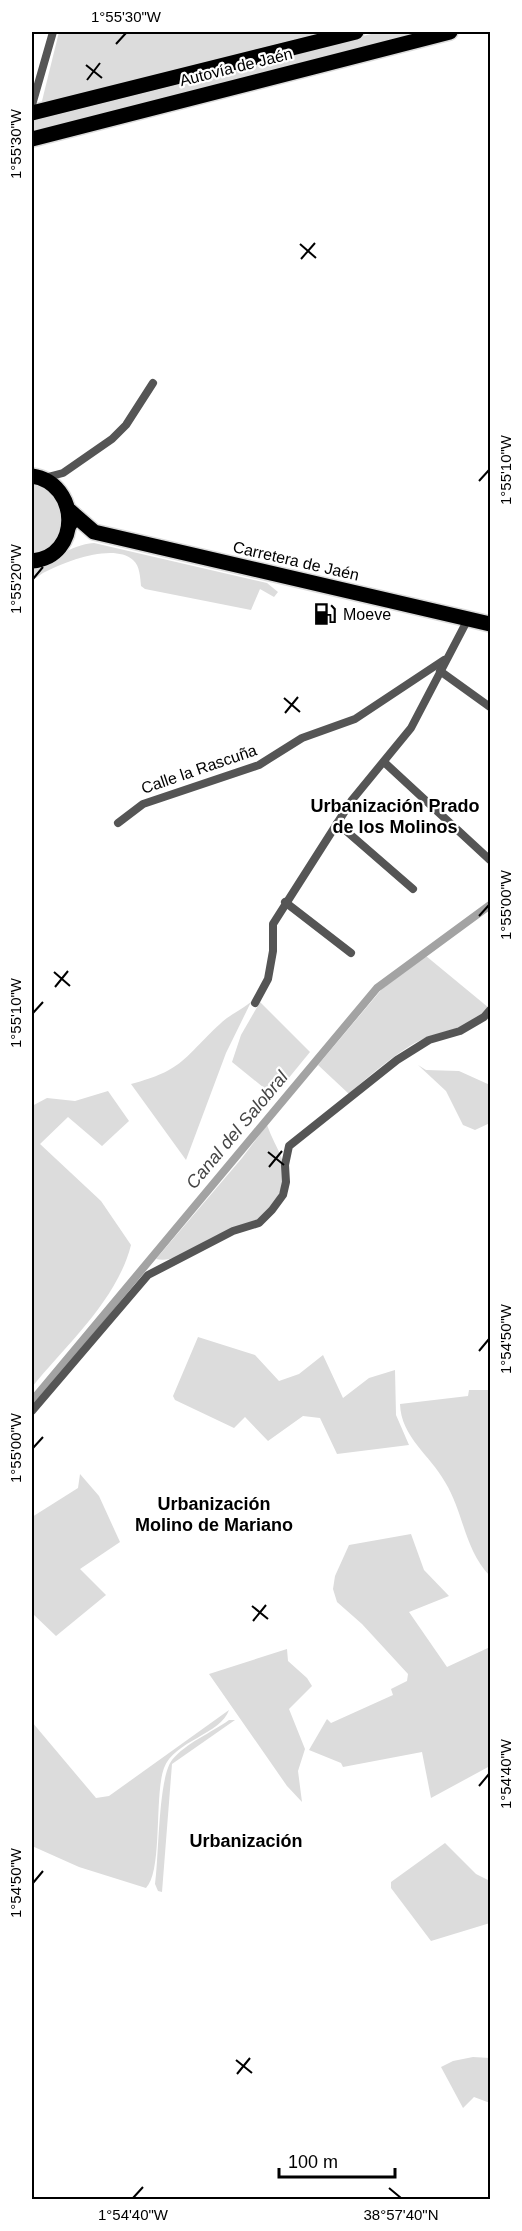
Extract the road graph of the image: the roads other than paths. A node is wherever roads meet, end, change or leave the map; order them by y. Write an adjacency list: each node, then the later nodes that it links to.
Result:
1 (53, 32): 4 (street)
2 (356, 32): 5 (highway, Autovía de Jaén)
3 (450, 32): 6 (highway, Autovía de Jaén)
4 (32, 105)
5 (32, 113)
6 (32, 139)
7 (153, 383): 8 (street)
8 (68, 468): 9 (street); 10 (street)
9 (36, 477): 10 (highway)
10 (62, 493): 11 (highway)
11 (69, 511): 12 (highway, Carretera de Jaén); 13 (highway)
12 (94, 532): 13 (highway); 15 (highway, Carretera de Jaén)
13 (57, 550): 14 (highway)
14 (32, 561)
15 (468, 619): 16 (highway, Carretera de Jaén); 17 (street)
16 (490, 624)
17 (447, 658): 18 (street); 21 (street, Calle la Rascuña)
18 (440, 671): 19 (street); 20 (street)
19 (490, 707)
20 (384, 762): 22 (street); 23 (street)
21 (118, 823)
22 (337, 823): 24 (street); 25 (street)
23 (490, 860)
24 (413, 889)
25 (285, 902): 26 (street); 27 (street)
26 (351, 953)
27 (255, 1003)
28 (490, 1010): 29 (street)
29 (32, 1411)

